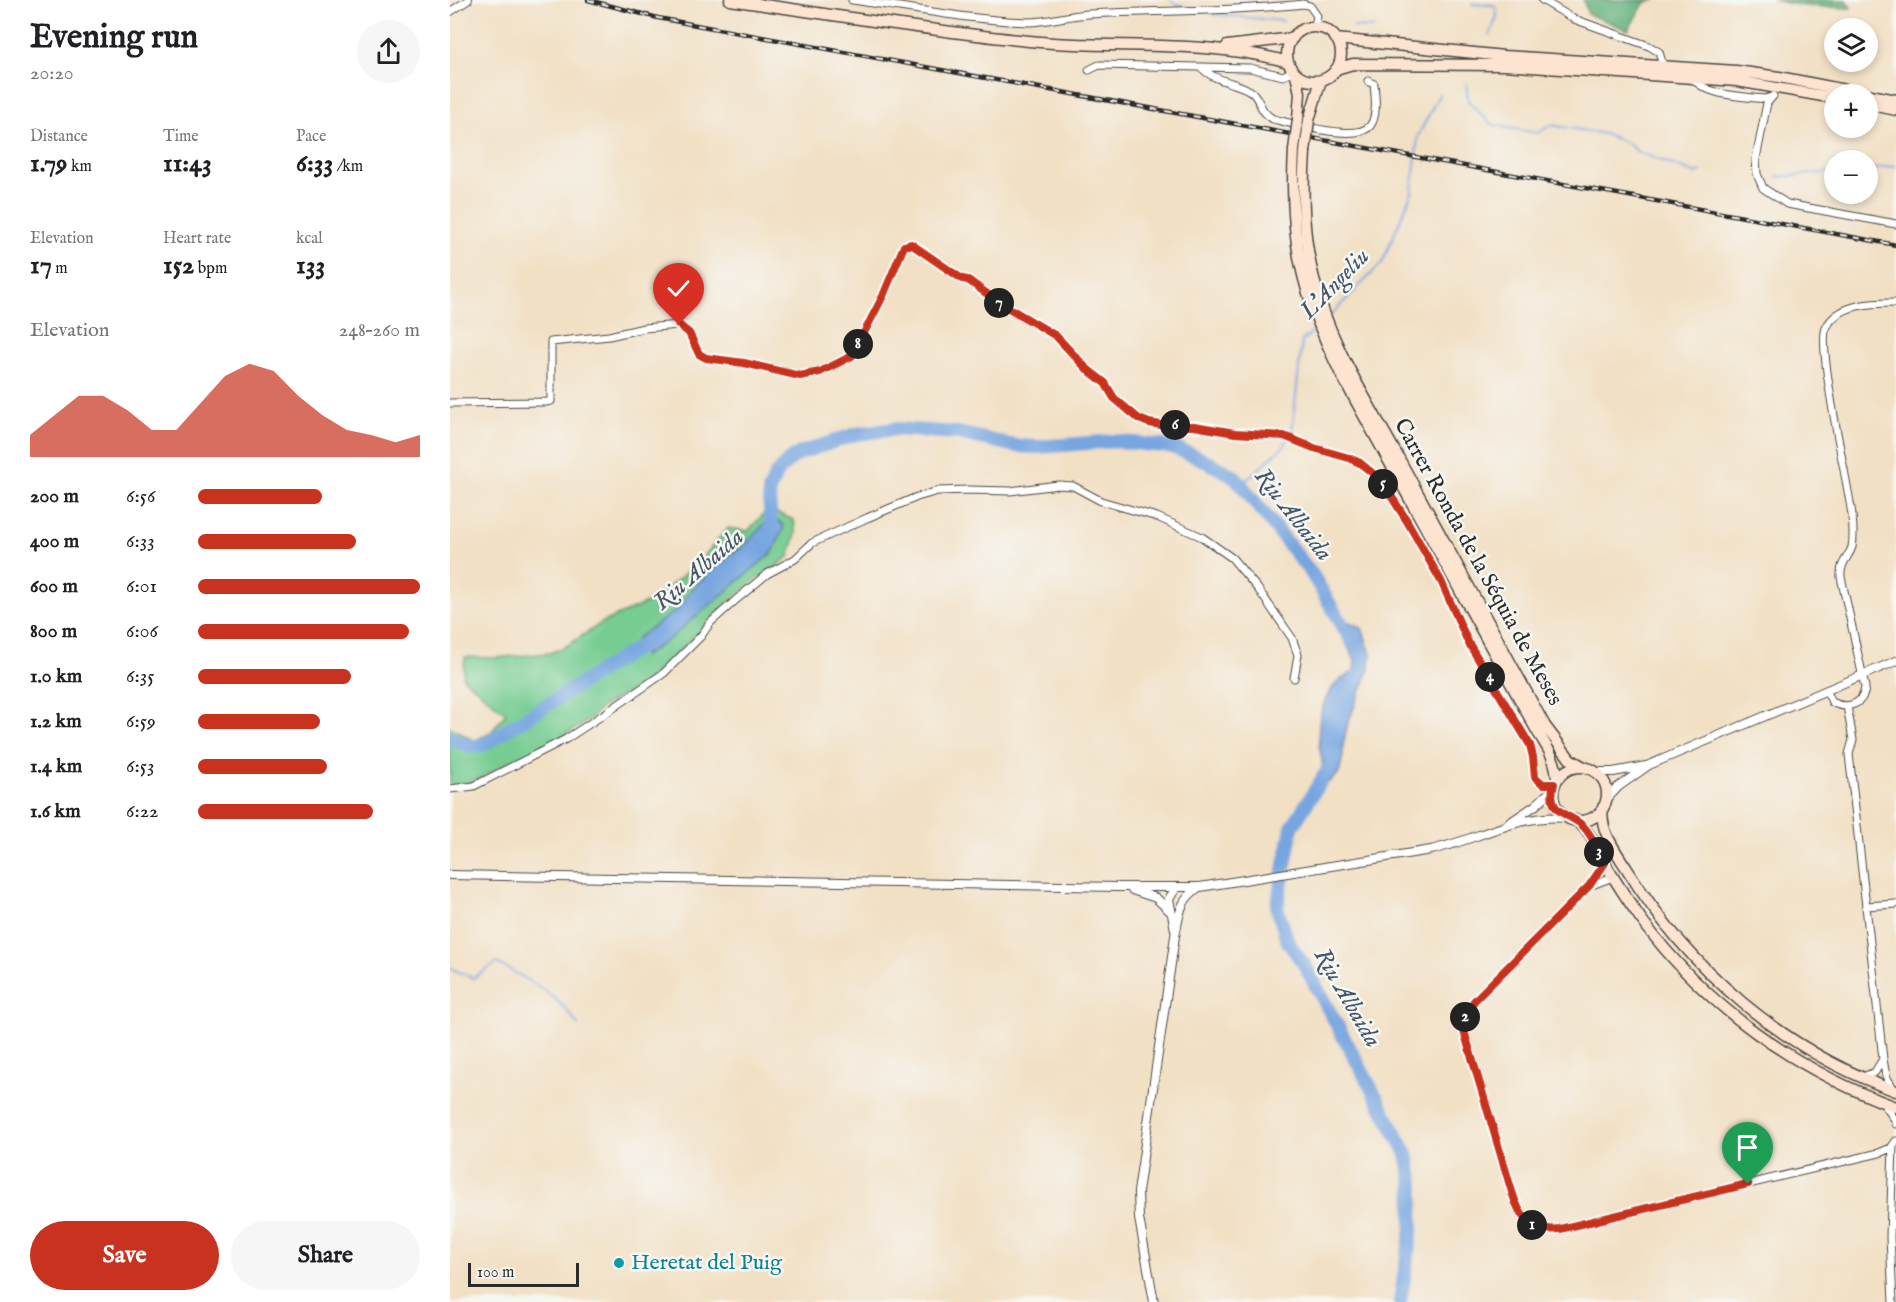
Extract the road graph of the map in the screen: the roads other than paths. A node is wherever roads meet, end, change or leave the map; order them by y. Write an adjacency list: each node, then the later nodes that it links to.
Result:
1 (468, 0): 5 (street)
2 (730, 0): 9 (main road)
3 (852, 0): 6 (street)
4 (1542, 0): 10 (street)
5 (450, 12)
6 (1315, 27): 7 (main road); 8 (main road)
7 (1293, 38): 9 (main road); 12 (main road)
8 (1336, 39): 10 (main road); 13 (main road)
9 (1205, 48): 12 (main road)
10 (1663, 66): 19 (main road)
11 (1202, 68): 12 (street); 14 (street); 16 (street)
12 (1292, 69): 15 (main road); 22 (main road)
13 (1336, 69): 15 (main road); 17 (main road)
14 (1089, 70)
15 (1321, 80): 22 (main road)
16 (1368, 81)
17 (1776, 91): 18 (main road); 23 (street)
18 (1824, 97)
19 (1896, 100)
20 (1878, 106): 21 (main road)
21 (1896, 110)
22 (1303, 120): 25 (main road, bridge)
23 (1896, 224)
24 (1896, 303): 28 (street)
25 (1345, 368): 33 (main road, Carrer Ronda de la Séquia de Meses); 35 (main road, Carrer Ronda de la Séquia de Meses)
26 (450, 403): 35 (street)
27 (1896, 661): 28 (street)
28 (1862, 675): 30 (street); 31 (street)
29 (1294, 678): 36 (street)
30 (1826, 690): 31 (street); 32 (street)
31 (1847, 706): 49 (street)
32 (1649, 765): 34 (street); 37 (street)
33 (1584, 767): 34 (main road); 35 (main road)
34 (1595, 772): 37 (main road)
35 (1555, 784): 38 (main road); 39 (street)
36 (450, 789)
37 (1605, 803): 38 (main road); 53 (main road)
38 (1571, 819): 39 (street); 40 (main road)
39 (1504, 826): 43 (street)
40 (1605, 863): 42 (main road); 44 (street)
41 (450, 875): 45 (street)
42 (1614, 877): 44 (street); 55 (main road)
43 (1200, 886): 46 (street); 47 (street)
44 (1589, 886): 58 (street)
45 (1117, 887): 46 (street); 50 (street)
46 (1176, 888): 47 (street); 50 (street)
47 (1183, 903): 51 (street)
48 (1896, 904): 49 (street)
49 (1866, 906): 52 (street)
50 (1171, 912): 51 (street)
51 (1175, 936): 59 (street)
52 (1883, 1059): 53 (street); 54 (street)
53 (1863, 1077): 54 (main road)
54 (1895, 1091)
55 (1883, 1103): 56 (main road); 57 (street)
56 (1896, 1107)
57 (1896, 1124)
58 (1894, 1143): 60 (street)
59 (1155, 1302)
60 (1893, 1302)

